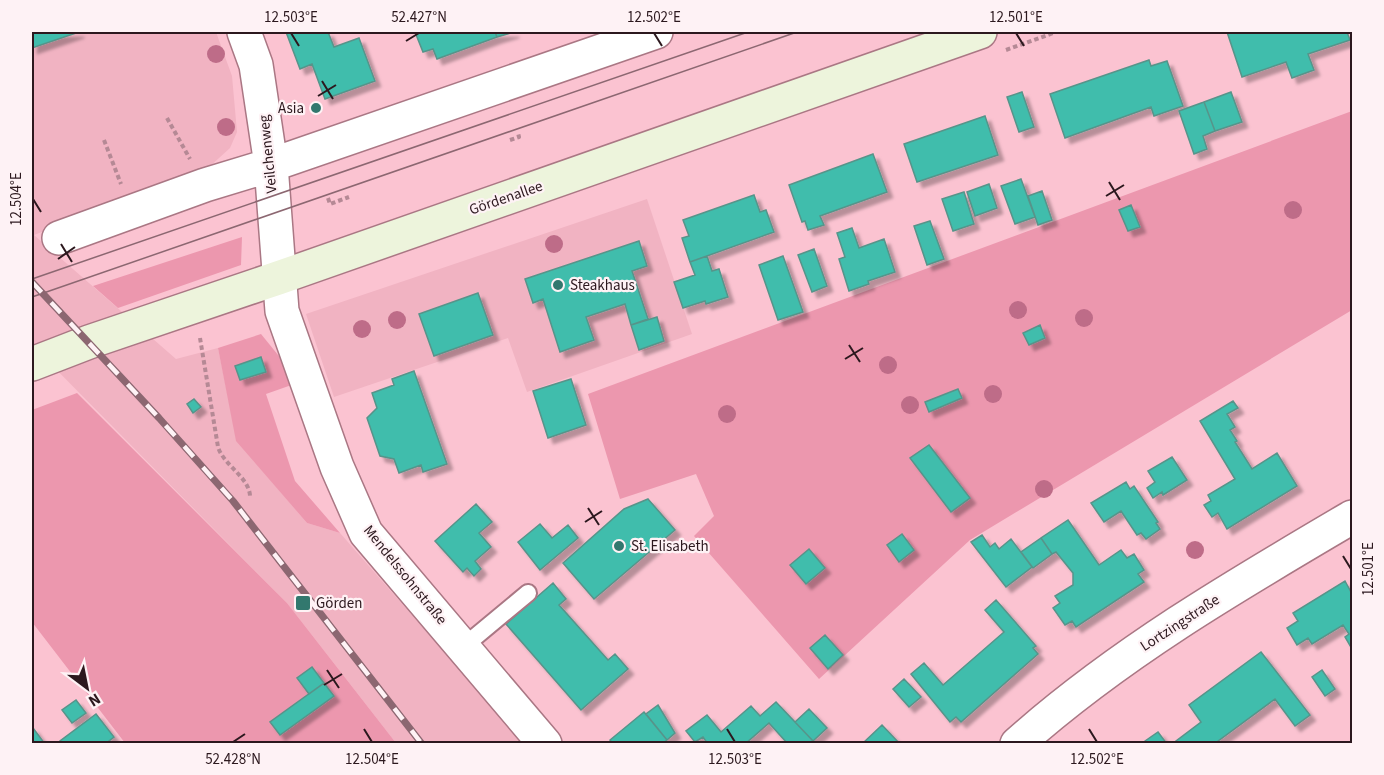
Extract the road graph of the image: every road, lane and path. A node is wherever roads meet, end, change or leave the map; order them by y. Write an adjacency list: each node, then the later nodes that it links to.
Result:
1 (244, 32): 8 (street, Veilchenweg)
2 (657, 32): 8 (street)
3 (980, 32): 14 (street, Gördenallee)
4 (167, 118): 9 (path)
5 (518, 133): 7 (path)
6 (104, 140): 12 (path)
7 (510, 140)
8 (271, 165): 9 (street); 14 (street, Veilchenweg)
9 (205, 185): 12 (street)
10 (350, 197): 11 (path)
11 (328, 198)
12 (132, 212): 13 (street)
13 (59, 238)
14 (278, 278): 16 (street, Gördenallee); 20 (street, Mendelssohnstraße)
15 (200, 337): 17 (path)
16 (32, 364)
17 (250, 498)
18 (1353, 517): 22 (street, Lortzingstraße)
19 (528, 593): 20 (lane)
20 (463, 647): 21 (street, Mendelssohnstraße)
21 (545, 744)
22 (1017, 744)

